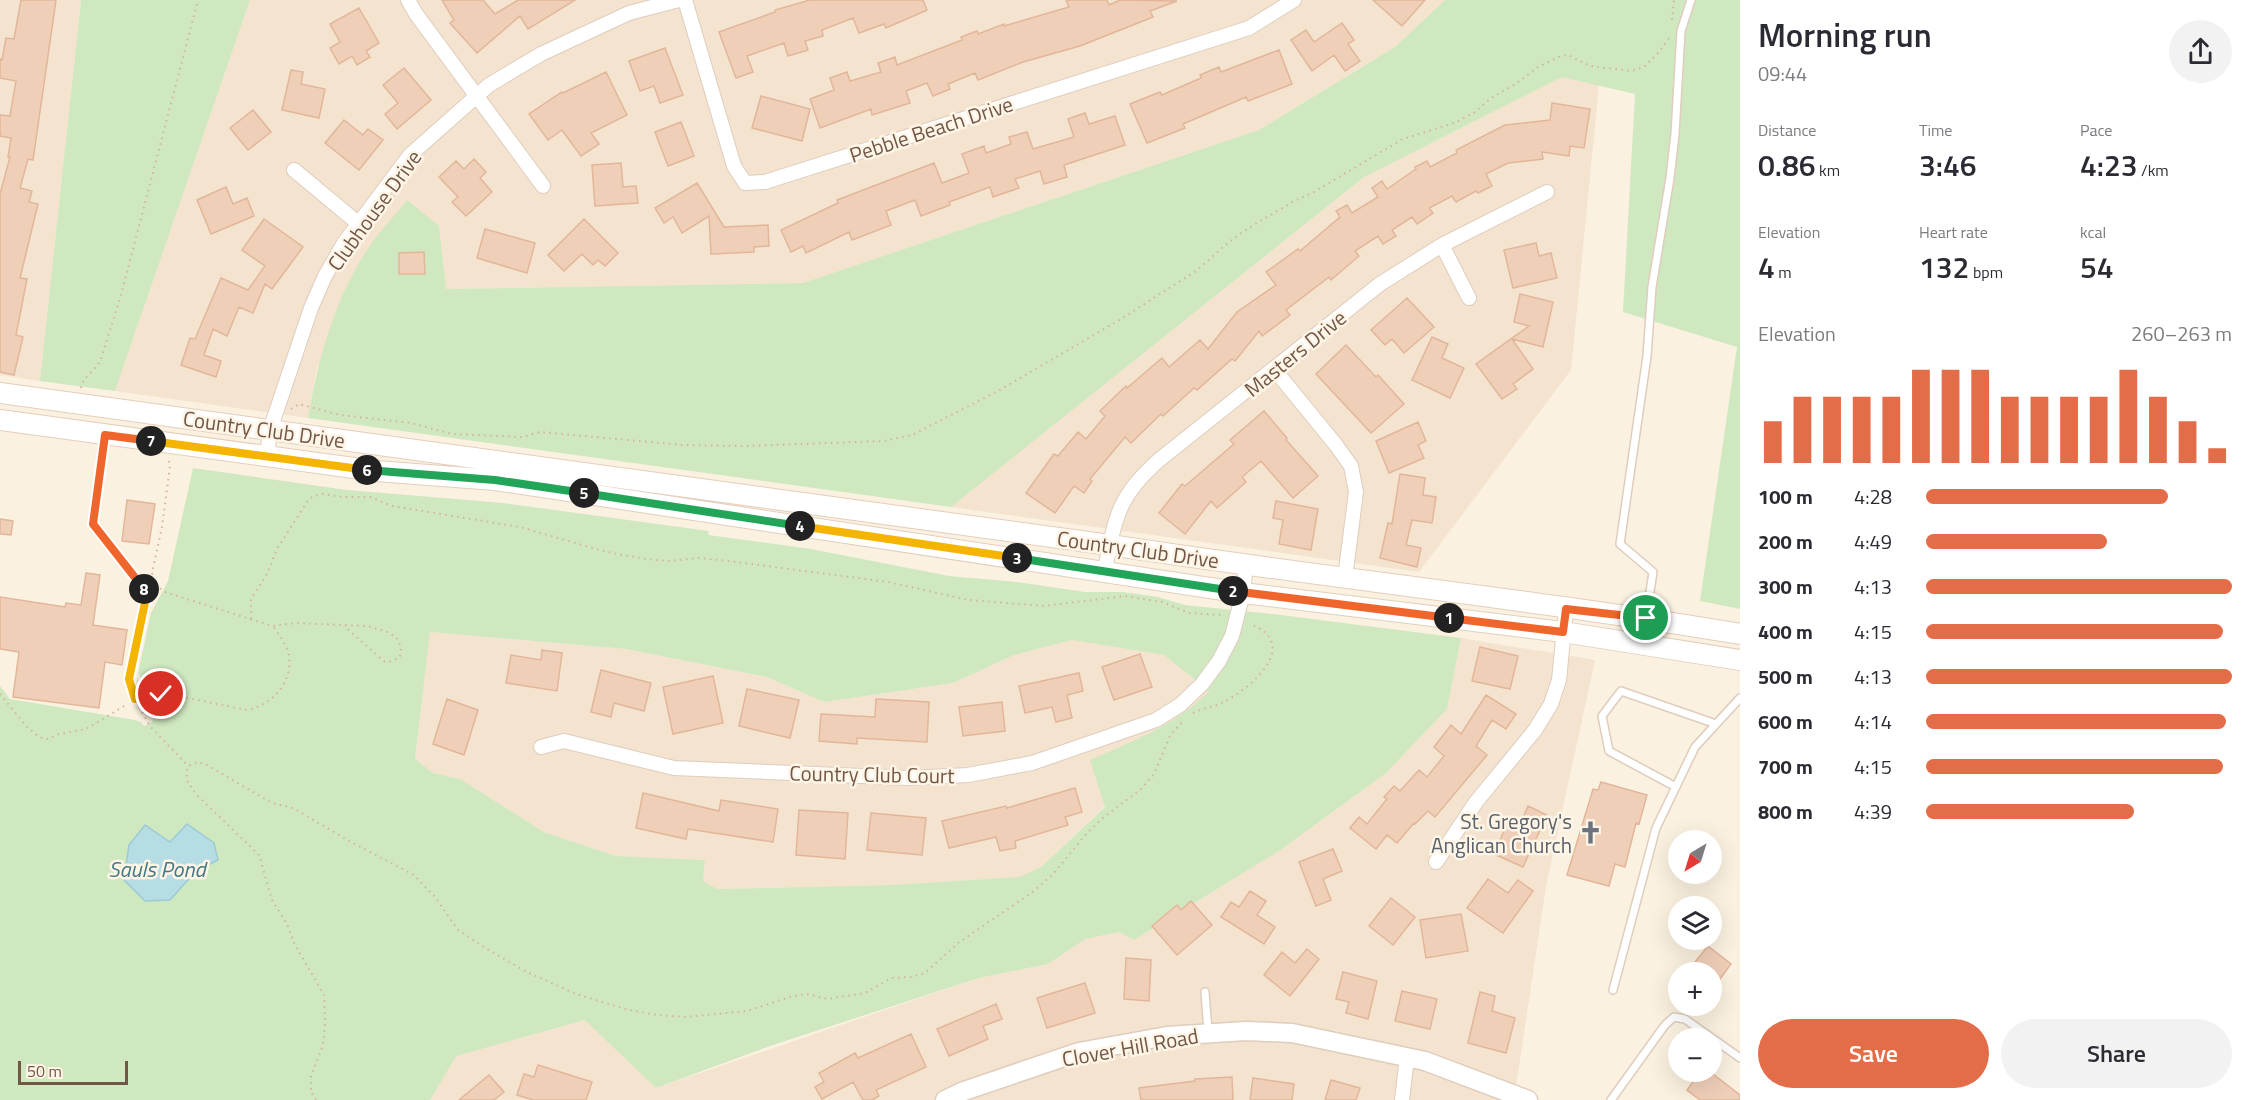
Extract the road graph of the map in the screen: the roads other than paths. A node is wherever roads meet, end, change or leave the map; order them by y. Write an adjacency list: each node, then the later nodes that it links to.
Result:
1 (408, 0): 6 (street)
2 (679, 0): 6 (street, Clubhouse Drive)
3 (685, 0): 4 (street, Pebble Beach Drive)
4 (1294, 0)
5 (1691, 0): 25 (lane)
6 (475, 97): 8 (street); 10 (street, Clubhouse Drive)
7 (294, 170): 10 (street)
8 (543, 186)
9 (1547, 192): 11 (street, Masters Drive)
10 (359, 224): 16 (street, Clubhouse Drive)
11 (1442, 245): 12 (street); 13 (street, Masters Drive)
12 (1469, 298)
13 (1274, 369): 19 (street, Masters Drive); 22 (street)
14 (0, 393): 16 (main road, Country Club Drive)
15 (0, 420): 17 (main road, Country Club Drive)
16 (272, 424): 18 (street, Clubhouse Drive); 19 (main road, Country Club Drive)
17 (105, 435): 18 (main road, Country Club Drive); 30 (lane)
18 (267, 457): 21 (main road, Country Club Drive)
19 (1110, 545): 20 (main road, Country Club Drive); 21 (street, Masters Drive)
20 (1246, 565): 22 (main road, Country Club Drive); 23 (street, Country Club Court)
21 (1105, 570): 23 (main road, Country Club Drive)
22 (1345, 578): 24 (main road, Country Club Drive)
23 (1243, 593): 26 (main road, Country Club Drive); 32 (street, Country Club Court)
24 (1566, 609): 25 (main road, Country Club Drive); 26 (street)
25 (1646, 618): 27 (main road, Country Club Drive)
26 (1563, 632): 28 (main road, Country Club Drive); 34 (street)
27 (1740, 634)
28 (1740, 660)
29 (1740, 698): 31 (lane)
30 (135, 699)
31 (1716, 724): 33 (lane); 33 (lane)
32 (541, 747)
33 (1676, 787): 35 (lane)
34 (1436, 862)
35 (1613, 990)
36 (1205, 992): 37 (lane)
37 (1208, 1034): 38 (street, Clover Hill Road); 40 (street, Clover Hill Road)
38 (1407, 1057): 41 (street); 42 (street, Clover Hill Road)
39 (1740, 1058): 43 (lane)
40 (945, 1100)
41 (1402, 1100)
42 (1528, 1100)
43 (1611, 1100)

